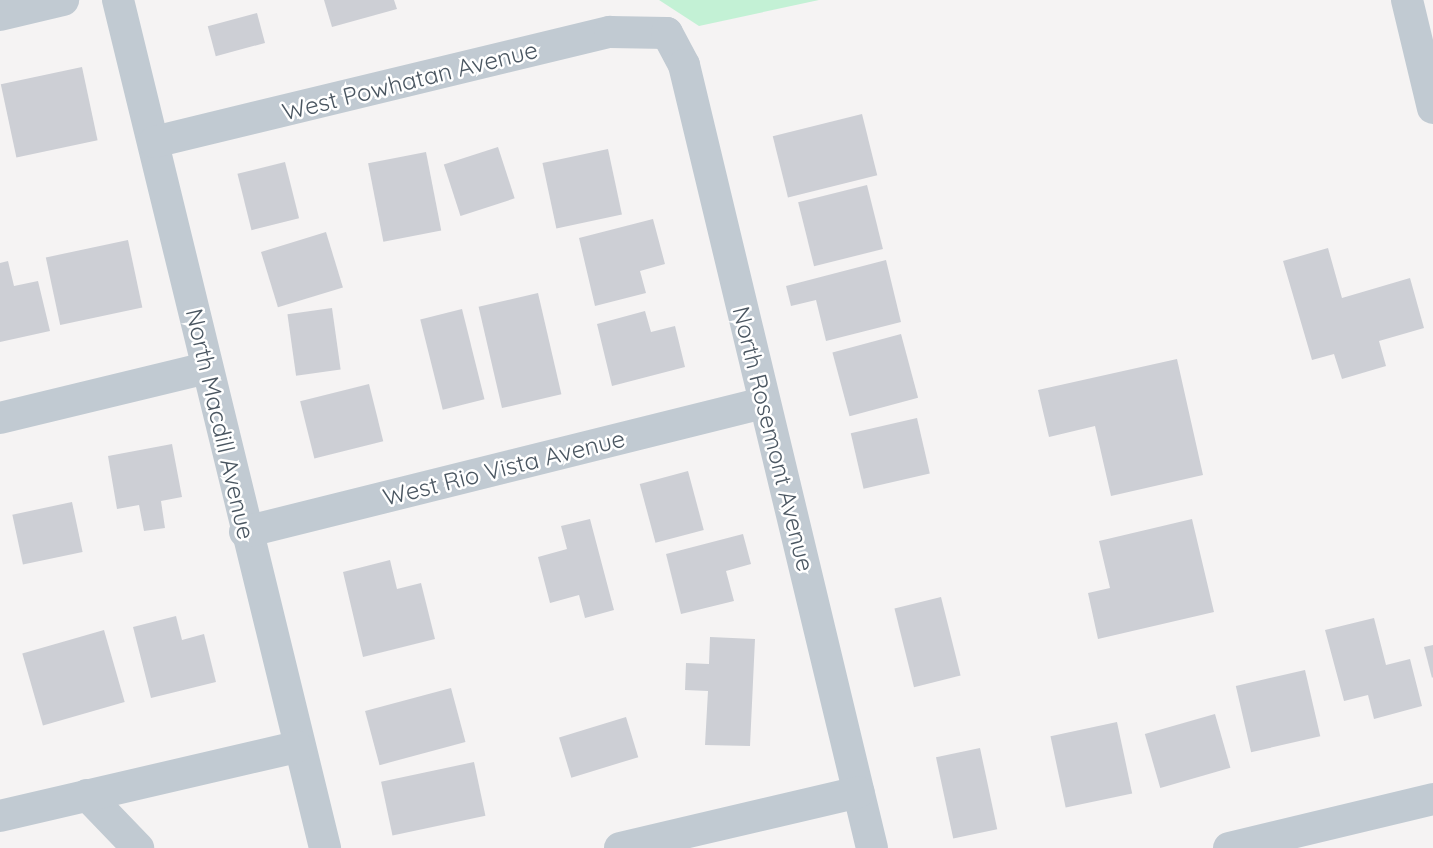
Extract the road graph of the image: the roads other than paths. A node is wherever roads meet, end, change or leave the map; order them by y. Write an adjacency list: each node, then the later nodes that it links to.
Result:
1 (62, 0): 4 (street)
2 (118, 0): 7 (street, North Macdill Avenue)
3 (1407, 0): 6 (street)
4 (0, 15)
5 (667, 33): 7 (street, West Powhatan Avenue); 9 (street, North Rosemont Avenue)
6 (1433, 108)
7 (154, 142): 8 (street, North Macdill Avenue)
8 (207, 368): 10 (street); 11 (street, North Macdill Avenue)
9 (763, 403): 11 (street, West Rio Vista Avenue); 13 (street, North Rosemont Avenue)
10 (0, 418)
11 (245, 532): 12 (street, North Macdill Avenue)
12 (297, 747): 14 (street); 18 (street, North Macdill Avenue)
13 (859, 792): 19 (street); 20 (street, North Rosemont Avenue)
14 (87, 795): 16 (street); 17 (street)
15 (1433, 799): 21 (street)
16 (0, 816)
17 (138, 848)
18 (324, 848)
19 (620, 848)
20 (872, 848)
21 (1229, 848)

